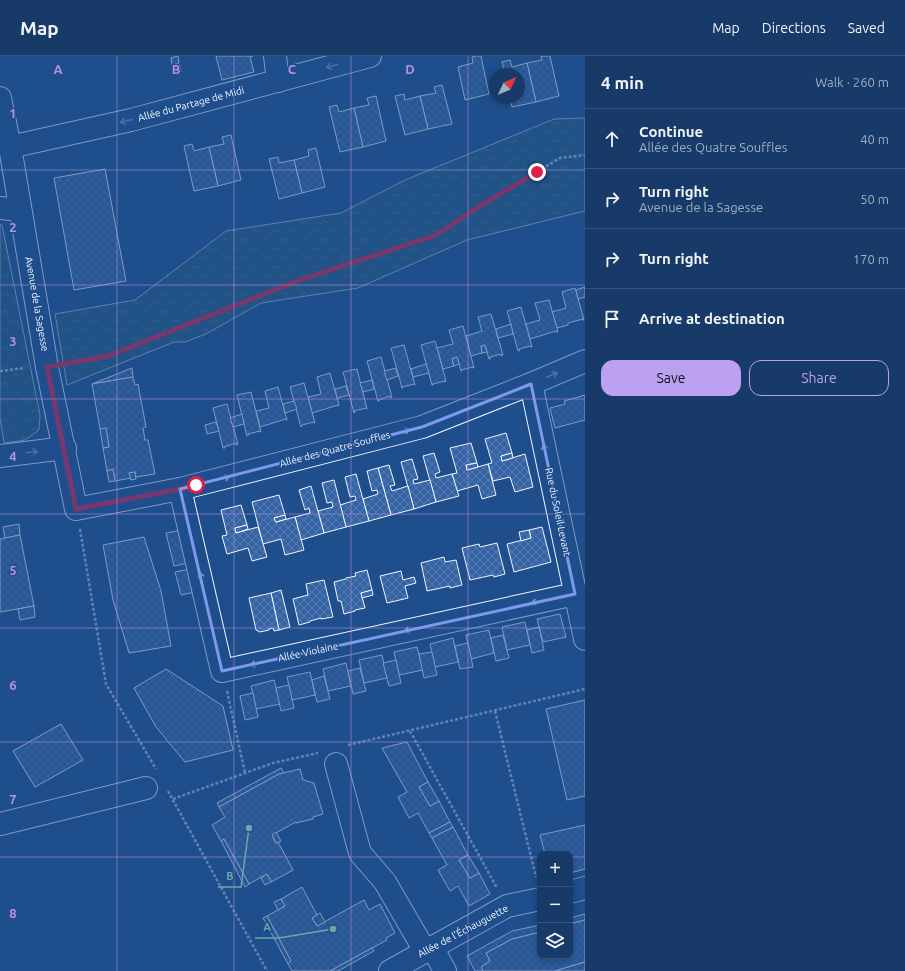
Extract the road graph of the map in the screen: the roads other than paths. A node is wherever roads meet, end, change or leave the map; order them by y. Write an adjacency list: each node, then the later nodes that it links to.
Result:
1 (275, 56): 3 (street)
2 (370, 56): 3 (street, Allée du Partage de Midi, one-way to 3)
3 (278, 81): 5 (street, Allée du Partage de Midi, one-way to 5)
4 (1, 104): 5 (street, Avenue de la Sagesse)
5 (10, 147): 6 (street, Avenue de la Sagesse)
6 (10, 209): 9 (street, Avenue de la Sagesse)
7 (585, 361): 8 (street, Allée des Quatre Souffles, one-way to 7)
8 (531, 384): 11 (street, Allée des Quatre Souffles, one-way to 8); 13 (street, Rue du Soleil Levant, one-way to 8)
9 (64, 448): 10 (street, one-way to 9); 12 (street, Avenue de la Sagesse)
10 (0, 456)
11 (180, 489): 12 (street, Allée des Quatre Souffles); 13 (street, Allée Violaine, one-way to 11)
12 (76, 509)
13 (575, 594): 14 (street, Rue du Soleil Levant)
14 (585, 639)
15 (332, 755): 21 (street)
16 (156, 782): 17 (street)
17 (0, 824)
18 (585, 888): 20 (street)
19 (537, 890): 21 (street, Allée de l'Échauguette)
20 (573, 891)
21 (428, 949): 22 (street, Allée de l'Échauguette); 23 (street)
22 (390, 971)
23 (445, 971)

